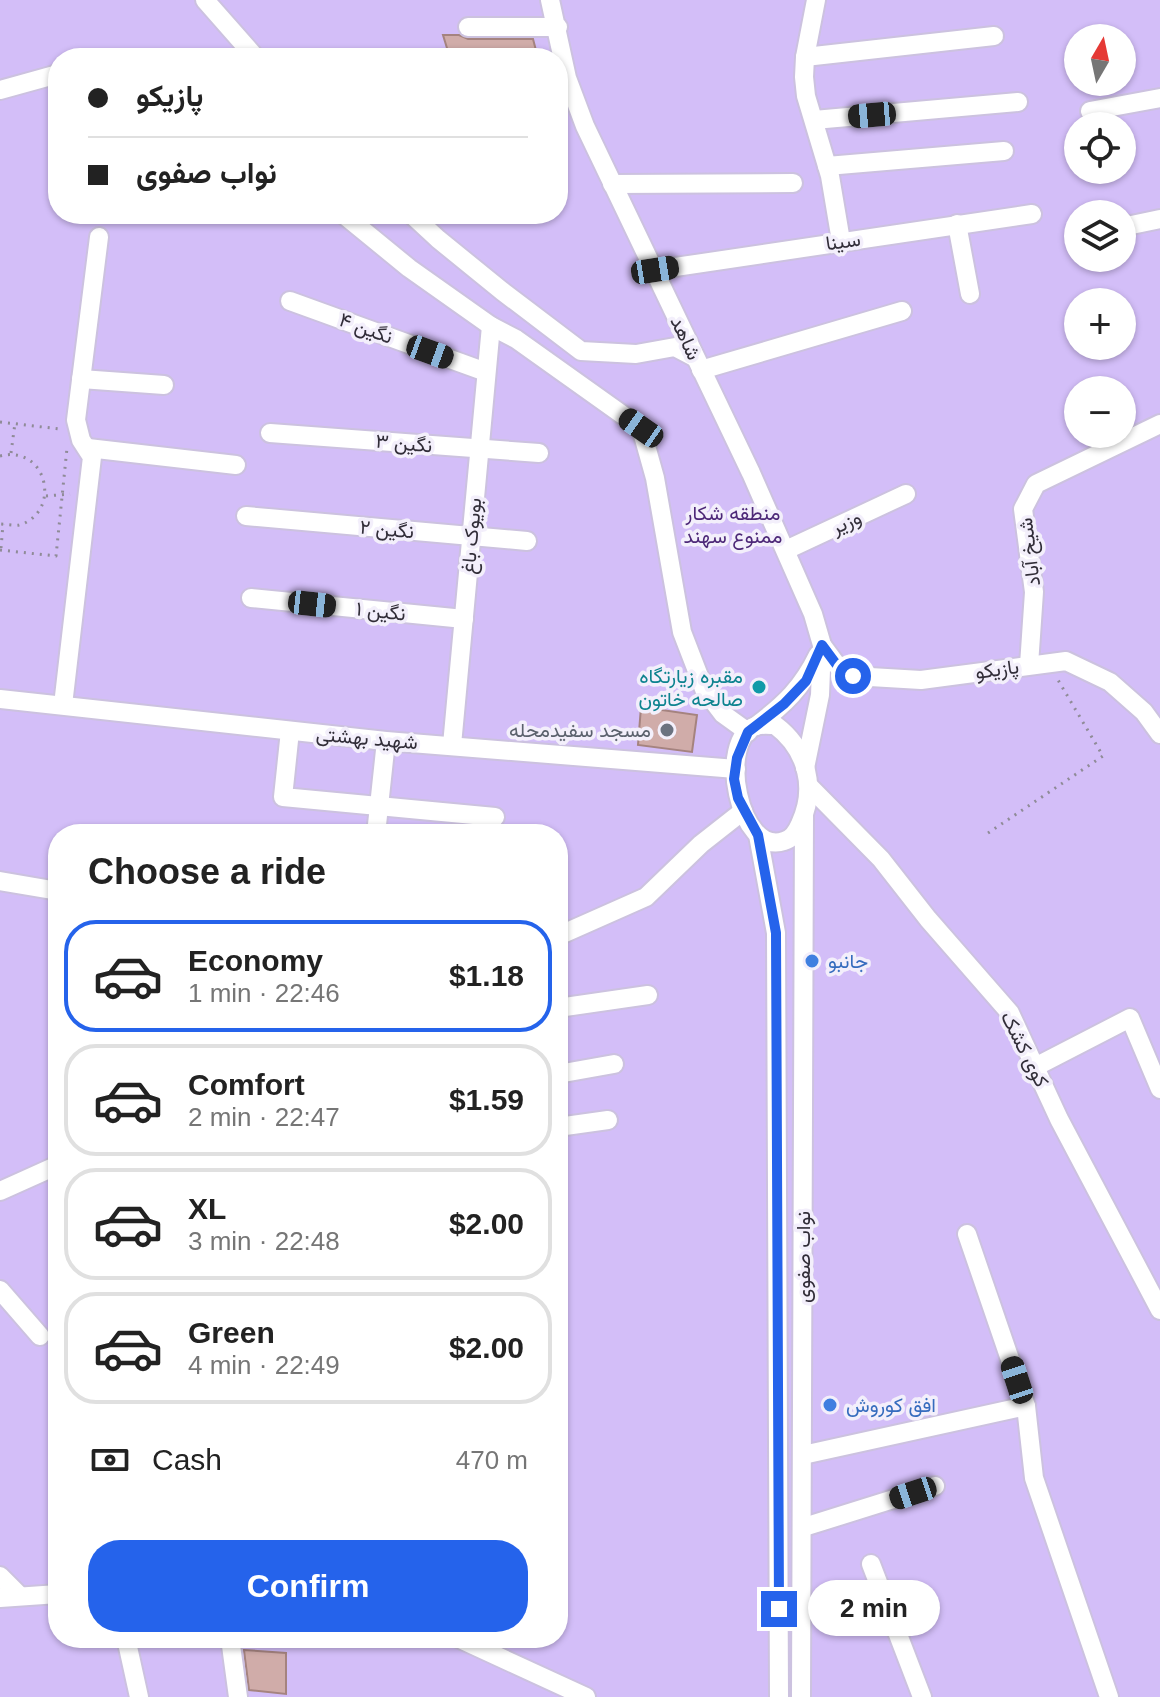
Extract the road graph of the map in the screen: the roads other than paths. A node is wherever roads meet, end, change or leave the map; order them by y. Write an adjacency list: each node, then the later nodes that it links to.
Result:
1 (205, 0): 8 (street)
2 (550, 0): 6 (street)
3 (563, 0): 6 (street)
4 (816, 0): 10 (street)
5 (468, 27): 6 (street)
6 (558, 27): 9 (street, شاهد)
7 (994, 36): 10 (street)
8 (247, 48)
9 (562, 48)
10 (805, 57): 17 (street)
11 (48, 77): 13 (street)
12 (568, 80): 21 (street, شاهد)
13 (0, 90)
14 (1160, 98): 16 (street)
15 (1018, 102): 17 (street)
16 (1090, 111)
17 (814, 120): 19 (street)
18 (1004, 151): 19 (street)
19 (827, 166): 29 (street)
20 (793, 183): 21 (street)
21 (612, 184): 30 (street, شاهد)
22 (1032, 214): 26 (street, سینا)
23 (1160, 219): 27 (street)
24 (355, 224): 35 (street)
25 (422, 224): 34 (street)
26 (957, 224): 29 (street, سینا); 31 (street)
27 (1136, 224)
28 (99, 237): 39 (street)
29 (841, 241): 30 (street, سینا)
30 (655, 270): 37 (street, شاهد)
31 (970, 294)
32 (290, 301): 38 (street, نگین ۴)
33 (902, 311): 37 (street)
34 (536, 318): 36 (street); 37 (street)
35 (491, 326): 36 (street); 38 (street, بویوک باغ)
36 (516, 339): 58 (street)
37 (697, 364): 51 (street, شاهد)
38 (486, 372): 44 (street, بویوک باغ)
39 (81, 379): 40 (street); 43 (street)
40 (164, 385)
41 (1160, 424): 55 (street, شیخ آباد)
42 (270, 433): 44 (street, نگین ۳)
43 (88, 448): 46 (street); 57 (street)
44 (479, 449): 45 (street, نگین ۳); 49 (street, بویوک باغ)
45 (539, 453)
46 (236, 465)
47 (906, 494): 51 (street, وزیر)
48 (246, 516): 49 (street, نگین ۲)
49 (471, 537): 50 (street, نگین ۲); 53 (street, بویوک باغ)
50 (527, 541)
51 (786, 550): 54 (street, شاهد)
52 (251, 598): 53 (street, نگین ۱)
53 (464, 619): 62 (street, بویوک باغ)
54 (822, 645): 55 (street, پازیکو); 58 (street); 64 (street)
55 (1039, 664): 60 (street, پازیکو)
56 (0, 699): 57 (street, شهید بهشتی)
57 (63, 705): 59 (street, شهید بهشتی)
58 (752, 729): 63 (street); 64 (street)
59 (290, 731): 61 (street, شهید بهشتی); 65 (street)
60 (1160, 734)
61 (386, 741): 62 (street, شهید بهشتی); 65 (street)
62 (452, 745): 63 (street, شهید بهشتی)
63 (736, 769): 66 (street)
64 (807, 777): 67 (street); 77 (street, کوی کشک)
65 (379, 804): 68 (street); 69 (street)
66 (743, 811): 70 (street); 73 (street)
67 (804, 816): 70 (street); 89 (street, نواب صفوی)
68 (495, 817)
69 (377, 824)
70 (758, 835): 103 (street, نواب صفوی)
71 (0, 881): 72 (street)
72 (48, 889)
73 (568, 932)
74 (648, 995): 75 (street)
75 (568, 1007)
76 (614, 1064): 78 (street)
77 (1035, 1067): 79 (street); 86 (street, کوی کشک)
78 (568, 1072)
79 (1160, 1089)
80 (608, 1120): 81 (street)
81 (568, 1126)
82 (48, 1169): 83 (street)
83 (0, 1191)
84 (967, 1234): 88 (street)
85 (0, 1290): 87 (street)
86 (1160, 1310)
87 (40, 1336)
88 (1026, 1406): 89 (street); 106 (street)
89 (803, 1455): 91 (street, نواب صفوی)
90 (935, 1486): 91 (street)
91 (804, 1527): 104 (street, نواب صفوی)
92 (871, 1564): 105 (street)
93 (0, 1576): 95 (street)
94 (48, 1595): 95 (street)
95 (20, 1596): 96 (street)
96 (0, 1598)
97 (128, 1648): 100 (street)
98 (231, 1648): 101 (street)
99 (480, 1648): 102 (street)
100 (139, 1697)
101 (238, 1697)
102 (586, 1697)
103 (779, 1697)
104 (801, 1697)
105 (922, 1697)
106 (1109, 1697)

